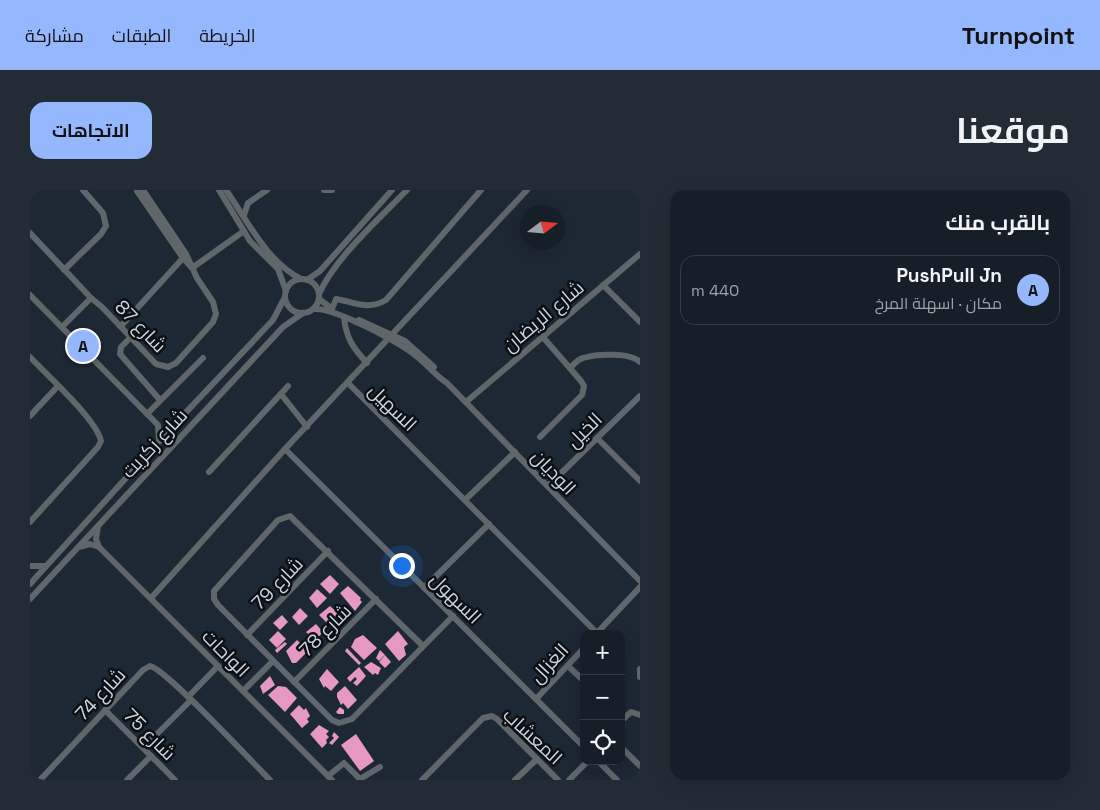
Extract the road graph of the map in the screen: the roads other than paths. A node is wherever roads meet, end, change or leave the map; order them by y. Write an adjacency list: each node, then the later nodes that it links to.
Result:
1 (82, 190): 23 (street)
2 (140, 190): 21 (street, شارع 87); 22 (street, شارع 87)
3 (219, 190): 17 (street)
4 (226, 190): 14 (street)
5 (267, 190): 15 (street)
6 (324, 190): 7 (street)
7 (332, 190)
8 (392, 190): 24 (street)
9 (407, 190): 28 (street)
10 (481, 190): 30 (street)
11 (527, 190): 37 (street, السهيل)
12 (636, 190): 13 (street)
13 (640, 195)
14 (235, 203): 15 (street); 16 (street)
15 (248, 203): 16 (street)
16 (244, 216): 20 (street)
17 (244, 231): 20 (street); 22 (street)
18 (30, 232): 23 (street, شارع 87)
19 (640, 254): 25 (street, شارع الريضان)
20 (272, 257): 24 (street); 26 (street)
21 (182, 258): 22 (street, شارع 87); 35 (street)
22 (192, 268): 39 (street, شارع 87)
23 (64, 270): 29 (street, شارع 87)
24 (304, 279): 26 (street); 28 (street)
25 (603, 285): 34 (street); 38 (street, شارع الريضان)
26 (285, 294): 32 (street); 57 (street, شارع زكريت)
27 (30, 295): 36 (street)
28 (319, 296): 30 (street, الوديان); 31 (street)
29 (90, 298): 35 (street, شارع 87); 36 (street, شارع 87)
30 (332, 308): 37 (street, الوديان)
31 (314, 309): 32 (street); 33 (street, الوديان)
32 (303, 313): 69 (street, شارع زكريت)
33 (344, 317): 40 (street, الوديان); 44 (street)
34 (640, 322)
35 (121, 326): 39 (street, شارع 87)
36 (62, 327): 54 (street)
37 (394, 335): 40 (street, السهيل); 47 (street, الوديان)
38 (542, 336): 45 (street); 53 (street, شارع الريضان)
39 (131, 337): 52 (street)
40 (388, 340): 44 (street, السهيل); 47 (street, الوديان)
41 (30, 357): 48 (street)
42 (203, 358): 52 (street)
43 (639, 360): 45 (street)
44 (367, 363): 46 (street, السهيل)
45 (570, 368): 59 (street)
46 (348, 384): 58 (street); 67 (street, السهيل)
47 (447, 384): 53 (street, الوديان)
48 (58, 386): 55 (street); 68 (street)
49 (288, 386): 50 (street)
50 (281, 394): 58 (street); 64 (street)
51 (640, 396): 60 (street, الخيل)
52 (160, 400): 54 (street)
53 (466, 402): 63 (street, الوديان)
54 (147, 414): 56 (street)
55 (30, 416)
56 (158, 425): 57 (street); 61 (street)
57 (174, 425): 61 (street, شارع زكريت)
58 (306, 427): 62 (street)
59 (540, 436)
60 (598, 438): 65 (street); 66 (street, الخيل)
61 (159, 440): 75 (street, شارع زكريت)
62 (285, 449): 80 (street, السهول); 82 (street)
63 (515, 452): 66 (street, الوديان); 67 (street)
64 (209, 472)
65 (640, 481)
66 (548, 486): 77 (street, الوديان)
67 (465, 500): 70 (street, السهيل)
68 (30, 522)
69 (99, 524): 71 (street); 72 (street, شارع زكريت)
70 (489, 524): 80 (street); 85 (street, السهيل)
71 (99, 547): 72 (street); 82 (street, الواحات)
72 (77, 548): 81 (street, شارع زكريت)
73 (328, 551): 83 (street); 87 (street, شارع 79); 87 (street)
74 (30, 566): 75 (street)
75 (46, 566): 78 (street, شارع زكريت)
76 (30, 575): 78 (street)
77 (640, 580)
78 (30, 584)
79 (640, 587): 86 (street)
80 (424, 588): 84 (street, السهول)
81 (30, 598)
82 (151, 598): 91 (street, الواحات)
83 (376, 599): 88 (street); 96 (street, شارع 78)
84 (453, 616): 88 (street); 99 (street, السهول)
85 (594, 630)
86 (600, 630)
87 (247, 635): 90 (street)
88 (424, 646): 96 (street)
89 (580, 652): 92 (street, الغزال)
90 (273, 661): 96 (street); 97 (street)
91 (218, 666): 97 (street, الواحات); 98 (street)
92 (568, 666): 94 (street); 99 (street, الغزال)
93 (640, 668): 95 (street)
94 (580, 677)
95 (640, 678)
96 (294, 682)
97 (243, 691): 112 (street, الواحات)
98 (189, 698): 100 (street, شارع 74); 104 (street); 116 (street, شارع 74)
99 (536, 699): 103 (street, السهول)
100 (105, 710): 104 (street, شارع 75); 113 (street, شارع 74)
101 (640, 715): 102 (street)
102 (625, 717)
103 (580, 743)
104 (143, 748): 106 (street, شارع 75)
105 (625, 751): 111 (street)
106 (151, 756): 114 (street); 115 (street, شارع 75)
107 (537, 759): 117 (street, المعشاب); 118 (street); 119 (street, المعشاب)
108 (584, 765): 120 (street, المعشاب)
109 (602, 765): 121 (street)
110 (380, 766): 112 (street)
111 (640, 766)
112 (330, 778)
113 (40, 780)
114 (127, 780)
115 (175, 780)
116 (270, 780)
117 (422, 780)
118 (515, 780)
119 (558, 780)
120 (569, 780)
121 (617, 780)

